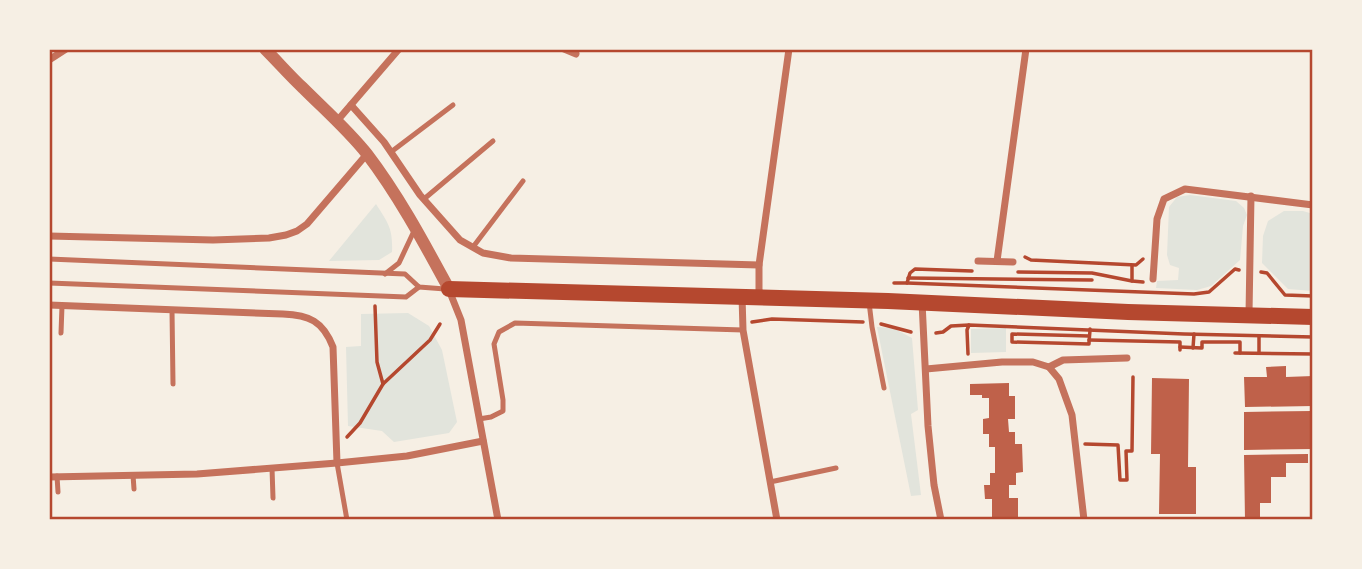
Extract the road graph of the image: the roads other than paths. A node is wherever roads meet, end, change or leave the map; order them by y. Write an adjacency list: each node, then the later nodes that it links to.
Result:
1 (66, 49): 8 (street)
2 (265, 49): 11 (street)
3 (399, 49): 10 (street)
4 (564, 49): 7 (street)
5 (789, 49): 26 (street)
6 (1026, 49): 24 (street)
7 (576, 54)
8 (49, 61)
9 (453, 104): 13 (lane)
10 (351, 105): 11 (street); 13 (street)
11 (337, 121): 14 (street)
12 (493, 141): 17 (lane)
13 (391, 152): 17 (street)
14 (367, 154): 19 (street); 20 (street)
15 (523, 181): 21 (lane)
16 (1251, 196): 18 (street); 28 (street); 38 (street)
17 (424, 199): 21 (street)
18 (1313, 205)
19 (416, 228): 27 (lane); 31 (street)
20 (49, 236)
21 (472, 247): 26 (street)
22 (49, 259): 27 (lane)
23 (978, 261): 24 (street)
24 (997, 261): 25 (street)
25 (1013, 262)
26 (759, 265): 32 (street)
27 (385, 274): 30 (lane)
28 (1153, 279)
29 (49, 283): 30 (lane)
30 (419, 287): 31 (lane)
31 (449, 289): 32 (main road); 47 (street)
32 (751, 297): 33 (main road); 40 (street)
33 (869, 300): 34 (main road); 46 (lane)
34 (922, 302): 38 (main road); 44 (street)
35 (49, 305): 36 (street)
36 (62, 306): 37 (street); 41 (lane)
37 (172, 310): 45 (lane); 49 (street)
38 (1249, 314): 39 (main road)
39 (1313, 317)
40 (743, 327): 47 (lane); 54 (street)
41 (61, 332)
42 (1127, 358): 43 (street)
43 (1049, 367): 44 (street); 62 (street)
44 (926, 369): 61 (street)
45 (173, 384)
46 (884, 388)
47 (479, 419): 48 (street)
48 (484, 441): 49 (street); 59 (street)
49 (337, 463): 50 (street); 58 (lane)
50 (272, 468): 52 (street); 57 (lane)
51 (836, 468): 54 (lane)
52 (133, 475): 53 (street); 55 (lane)
53 (53, 477): 56 (lane)
54 (770, 482): 60 (street)
55 (134, 489)
56 (58, 492)
57 (274, 498)
58 (347, 520)
59 (498, 520)
60 (777, 520)
61 (941, 520)
62 (1084, 520)

